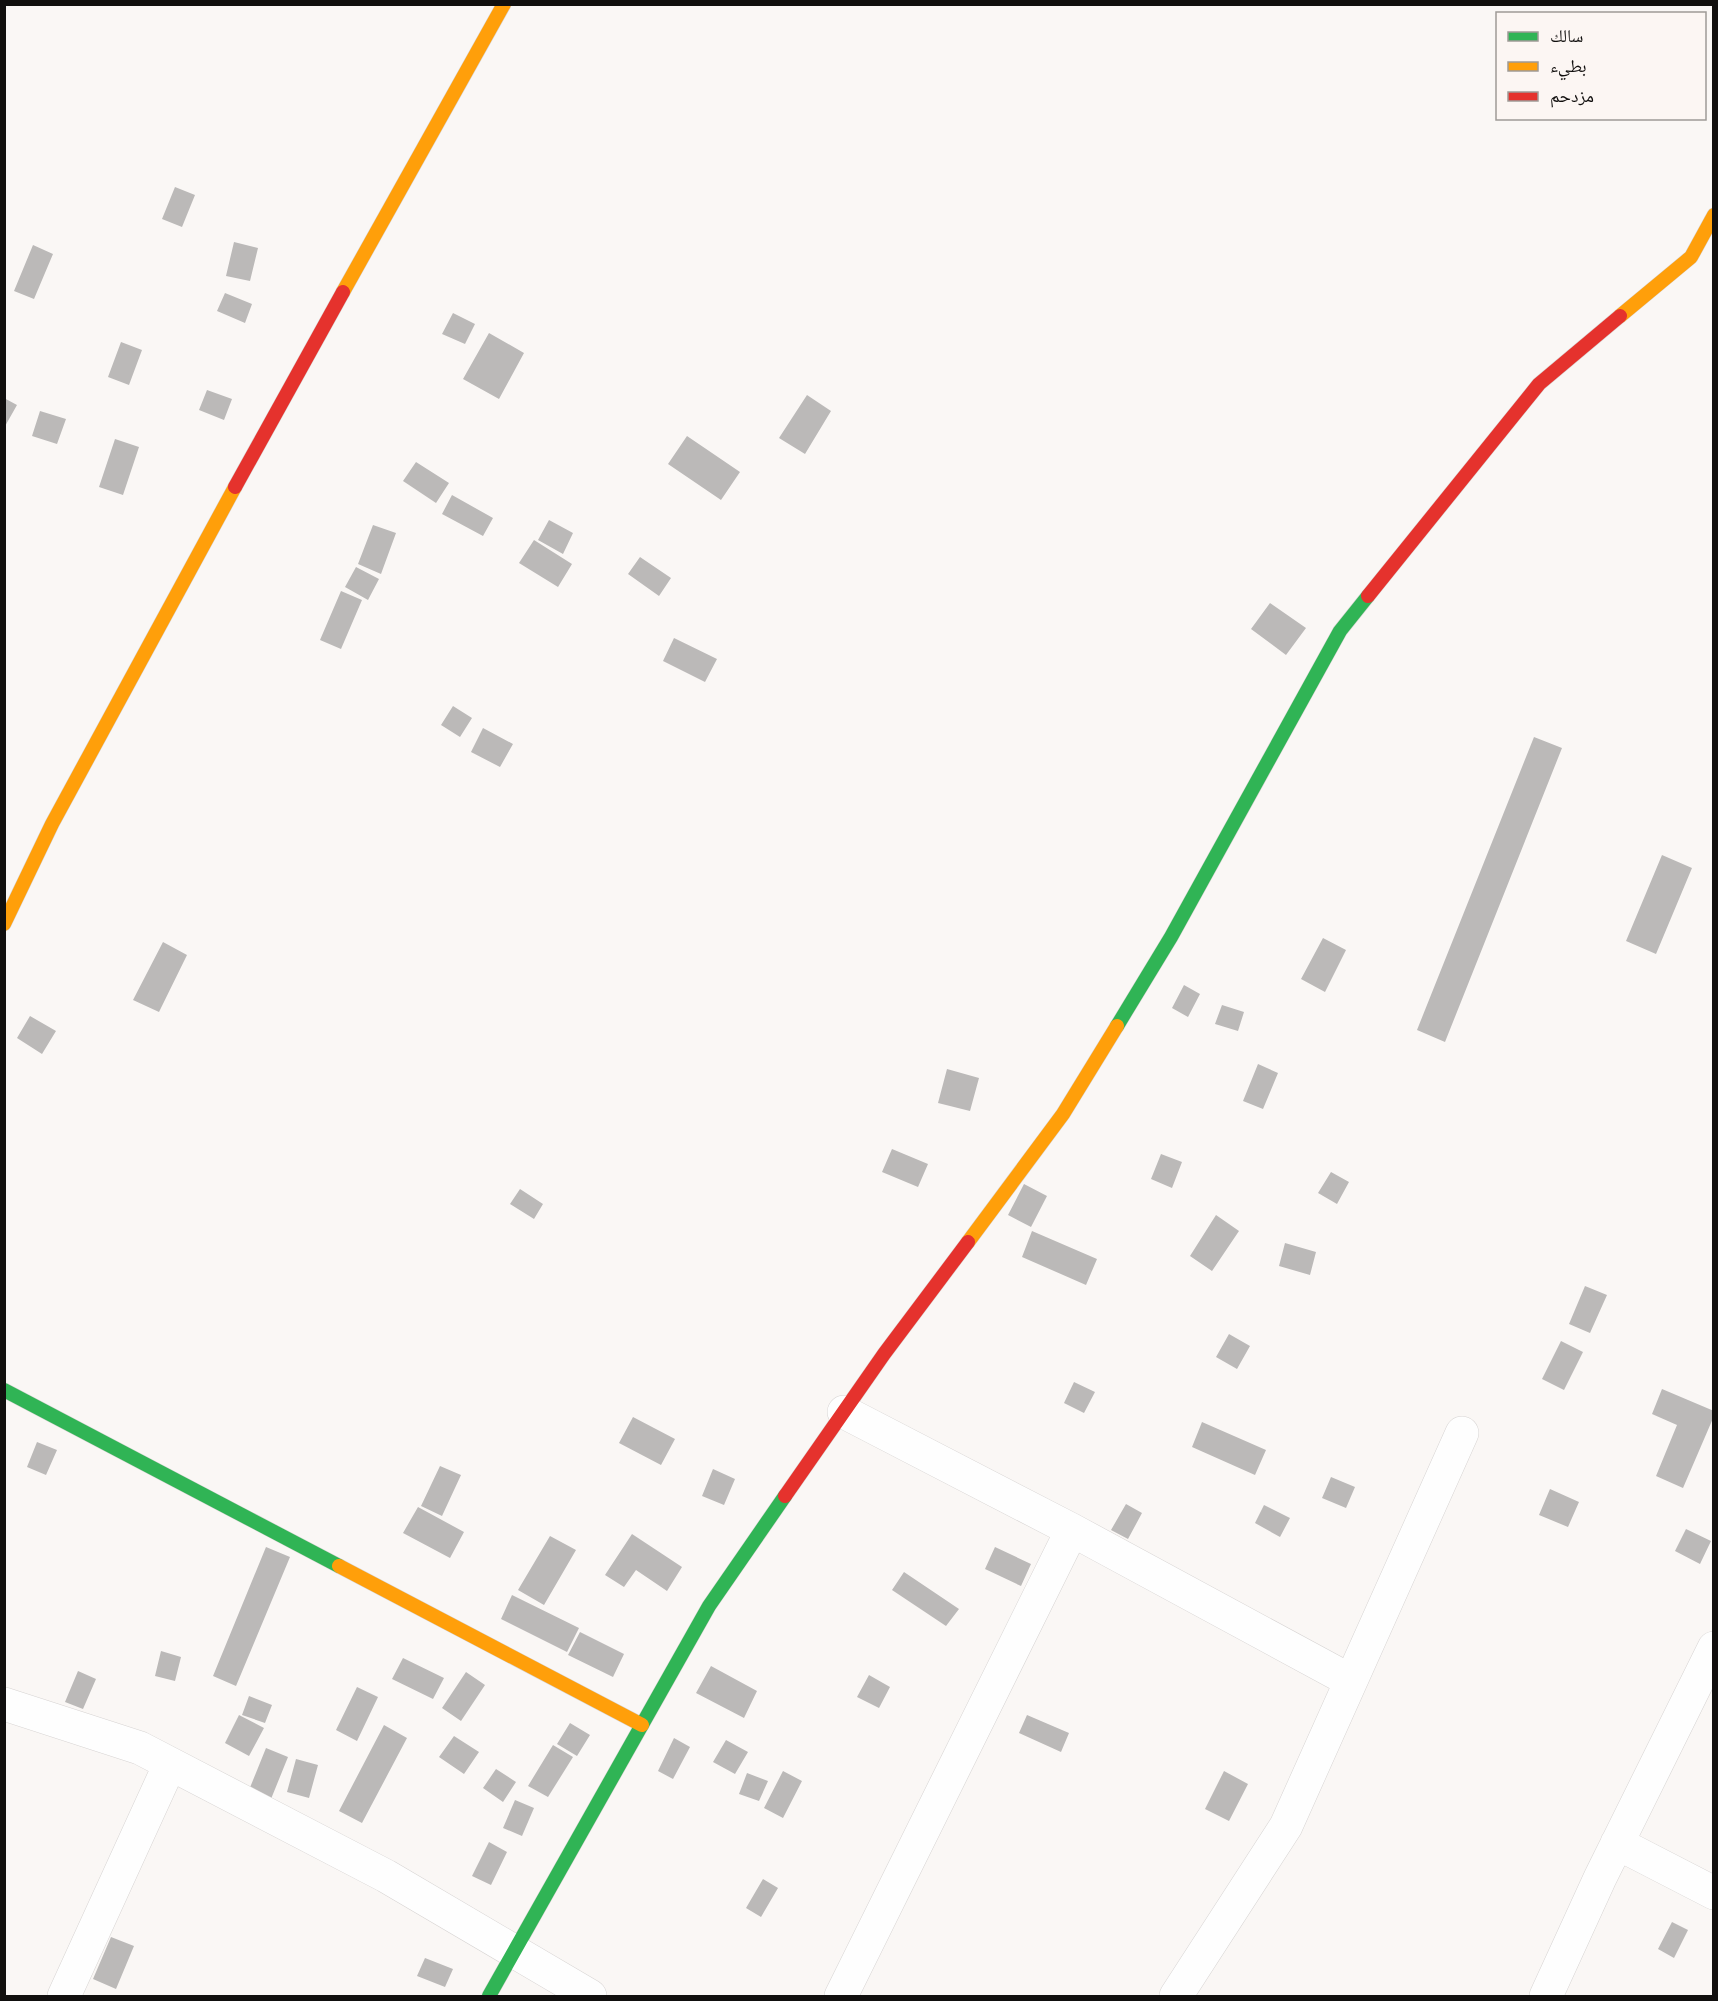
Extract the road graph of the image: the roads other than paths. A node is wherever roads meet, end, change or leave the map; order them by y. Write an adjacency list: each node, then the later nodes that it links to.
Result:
1 (504, 4): 3 (street)
2 (1713, 215): 5 (street)
3 (4, 924)
4 (4, 1390): 11 (street)
5 (844, 1412): 7 (street); 11 (street)
6 (1462, 1433): 9 (street)
7 (1072, 1530): 9 (street); 19 (street)
8 (1713, 1648): 13 (street)
9 (1351, 1681): 20 (street)
10 (4, 1704): 12 (street)
11 (642, 1725): 15 (street)
12 (170, 1764): 15 (street); 16 (street)
13 (1617, 1843): 14 (street); 21 (street)
14 (1713, 1893)
15 (513, 1953): 17 (street); 18 (street)
16 (64, 1996)
17 (489, 1996)
18 (590, 1996)
19 (841, 1996)
20 (1176, 1996)
21 (1546, 1996)

